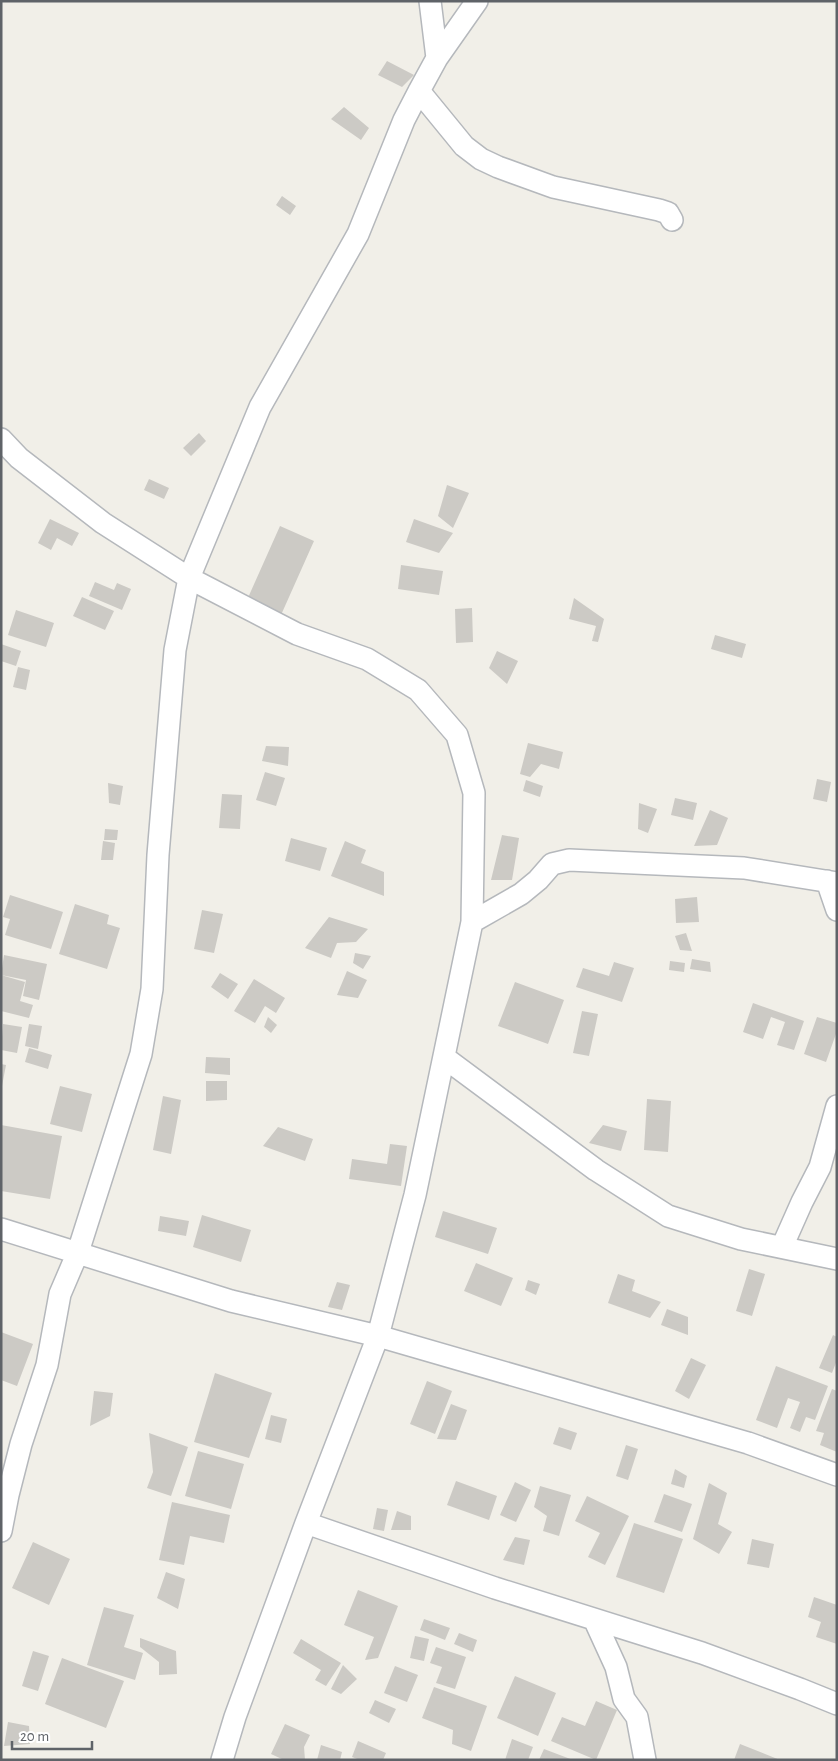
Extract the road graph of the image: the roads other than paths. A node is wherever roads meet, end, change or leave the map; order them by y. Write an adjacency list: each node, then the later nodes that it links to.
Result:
1 (430, 1): 3 (street)
2 (477, 1): 3 (street)
3 (437, 58): 4 (street)
4 (419, 91): 5 (street); 7 (street)
5 (672, 220)
6 (1, 439): 7 (street)
7 (188, 578): 10 (street); 15 (street)
8 (832, 882): 9 (street); 10 (street)
9 (837, 910)
10 (472, 922): 11 (street)
11 (445, 1058): 14 (street); 17 (street)
12 (837, 1106): 14 (street)
13 (1, 1229): 15 (street)
14 (782, 1247): 16 (street)
15 (78, 1252): 17 (street); 20 (street)
16 (837, 1259)
17 (378, 1336): 18 (street); 19 (street)
18 (837, 1475)
19 (306, 1523): 21 (street); 23 (street)
20 (1, 1531)
21 (594, 1619): 22 (street); 24 (street)
22 (837, 1704)
23 (222, 1760)
24 (645, 1760)

